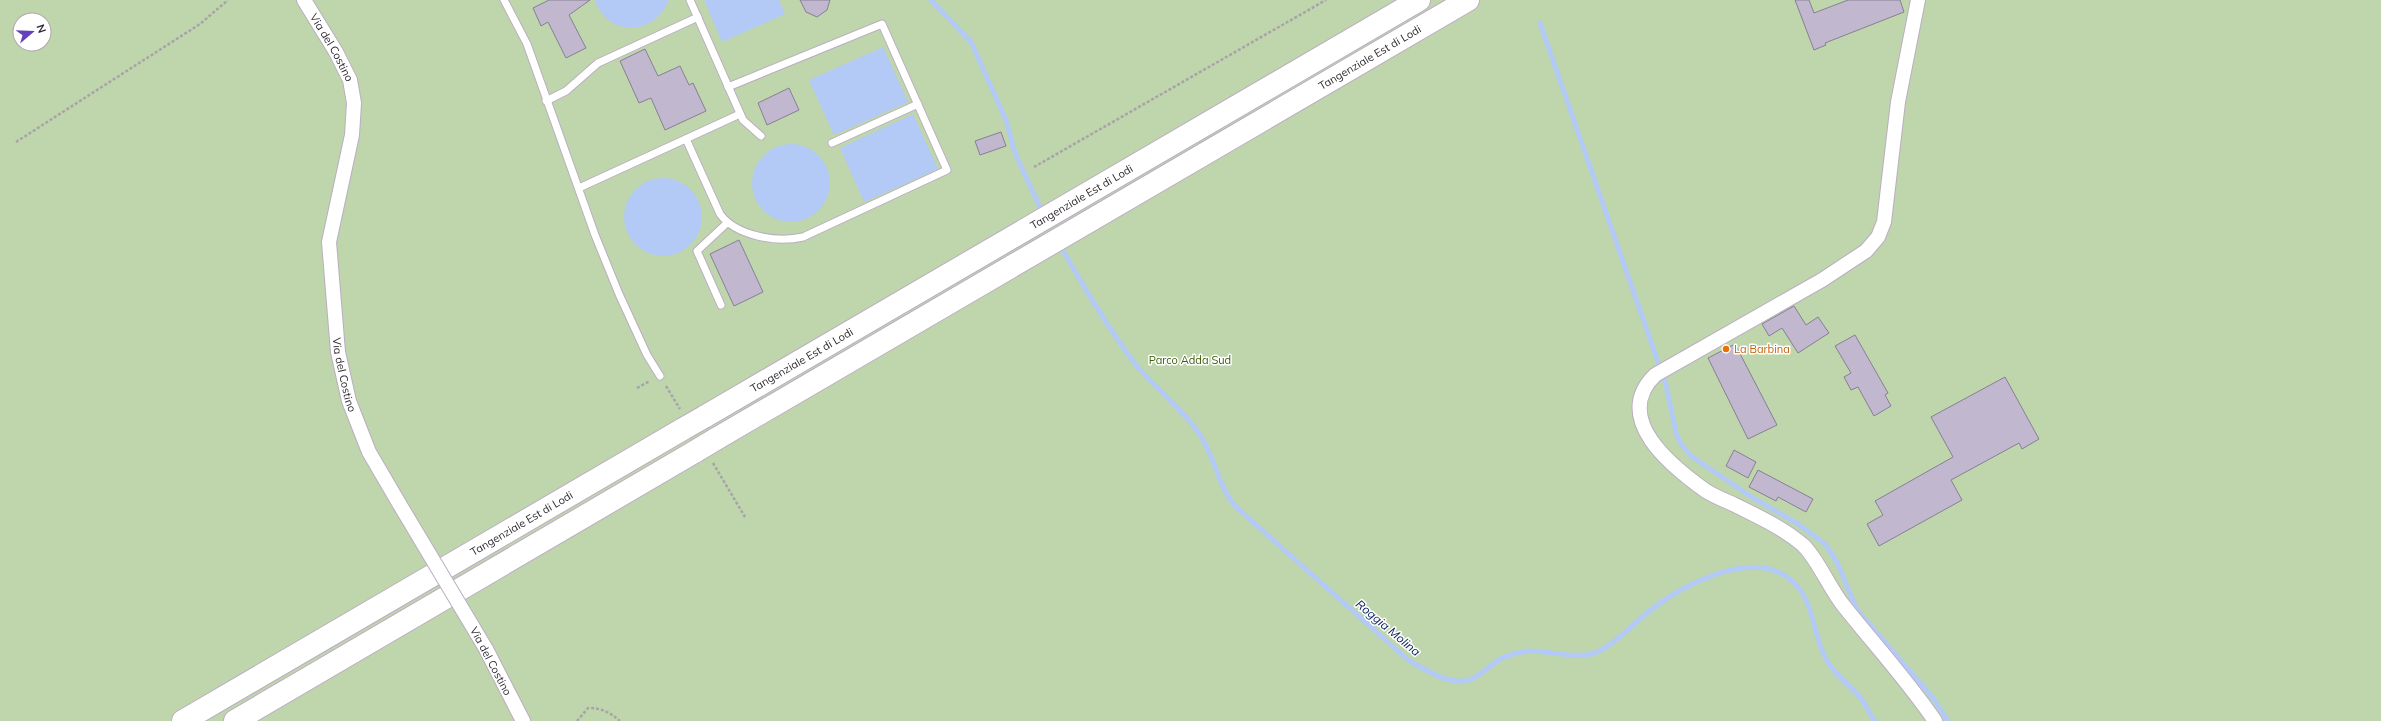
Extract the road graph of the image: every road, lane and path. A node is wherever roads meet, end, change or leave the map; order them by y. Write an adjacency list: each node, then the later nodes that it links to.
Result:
1 (228, 0): 16 (path)
2 (304, 0): 25 (street, Via del Costino, bridge)
3 (504, 0): 11 (lane)
4 (690, 0): 9 (lane)
5 (1326, 0): 18 (path)
6 (1420, 0): 23 (highway, Tangenziale Est di Lodi, bridge)
7 (1468, 0): 24 (highway, Tangenziale Est di Lodi, bridge)
8 (1918, 0): 28 (street)
9 (698, 17): 10 (lane); 11 (lane)
10 (728, 87): 12 (lane); 13 (lane)
11 (546, 101): 19 (lane)
12 (918, 104): 17 (lane); 20 (lane)
13 (740, 114): 14 (lane); 15 (lane)
14 (761, 136)
15 (686, 139): 19 (lane); 20 (lane)
16 (16, 142)
17 (832, 143)
18 (1034, 167)
19 (579, 188): 22 (lane)
20 (727, 223): 21 (lane)
21 (721, 305)
22 (660, 376)
23 (183, 721)
24 (235, 721)
25 (523, 721)
26 (577, 721): 27 (path)
27 (620, 721)
28 (1935, 721)

